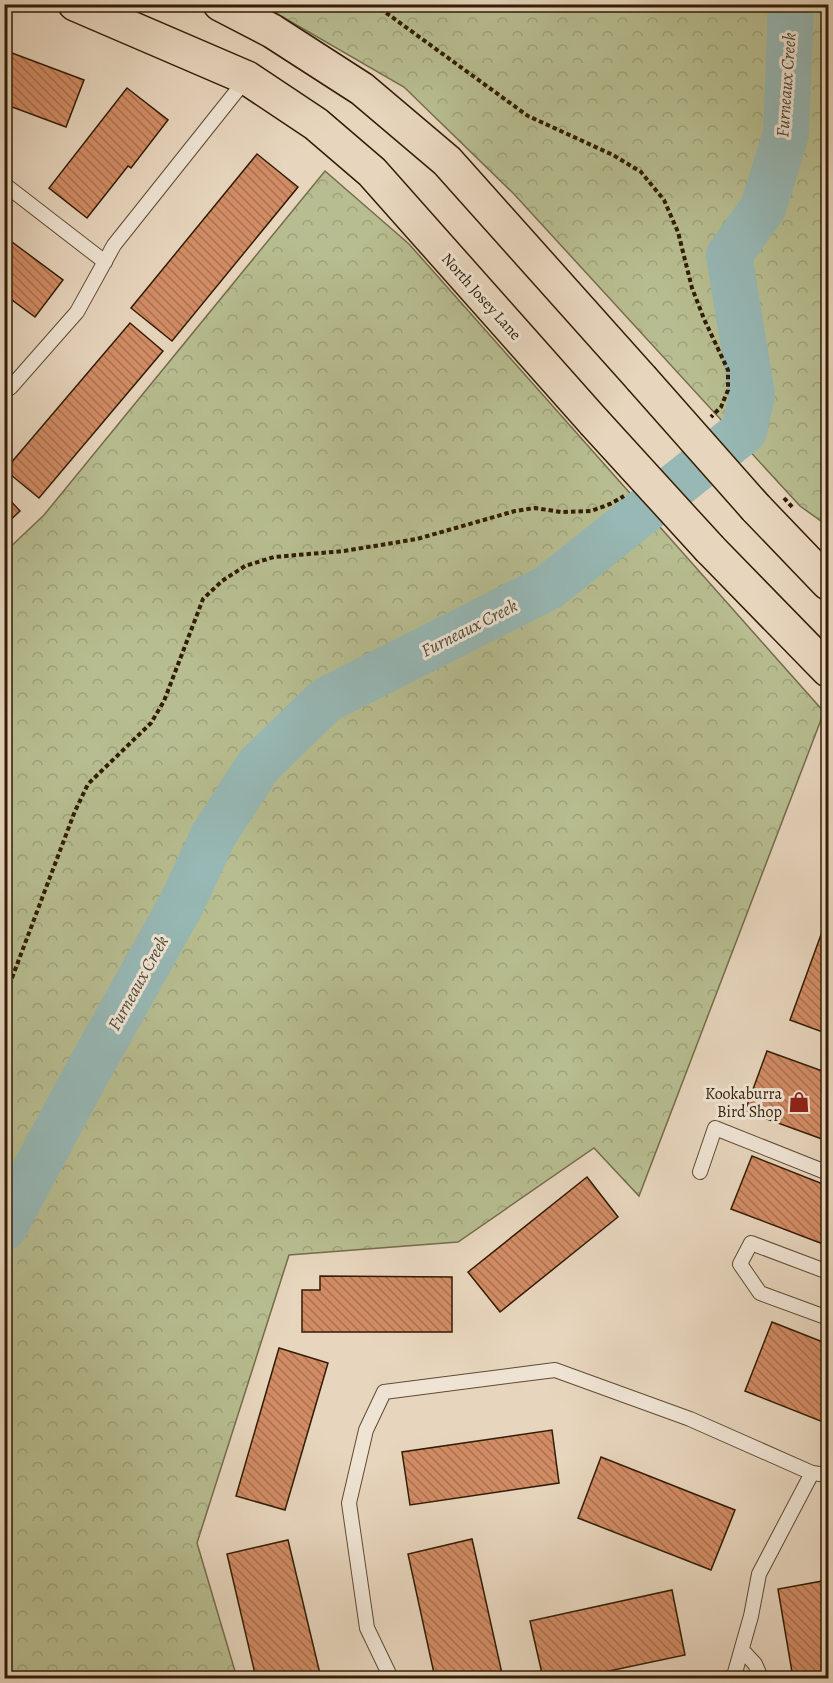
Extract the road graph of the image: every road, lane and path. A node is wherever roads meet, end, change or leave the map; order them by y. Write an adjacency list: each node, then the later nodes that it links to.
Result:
1 (75, 4): 5 (main road, North Josey Lane)
2 (220, 4): 4 (main road)
3 (374, 4): 9 (path)
4 (272, 31): 5 (main road); 11 (main road, bridge)
5 (247, 78): 7 (lane); 12 (main road, North Josey Lane, bridge)
6 (4, 184): 7 (lane)
7 (105, 262): 8 (lane)
8 (4, 392)
9 (704, 424)
10 (628, 494): 13 (path)
11 (828, 584)
12 (828, 670)
13 (4, 999)
14 (700, 1172): 15 (lane)
15 (828, 1173)
16 (828, 1272): 17 (lane)
17 (828, 1318)
18 (812, 1473): 19 (lane); 20 (lane); 21 (lane)
19 (828, 1475)
20 (742, 1650): 22 (lane); 23 (lane)
21 (391, 1678)
22 (728, 1678)
23 (761, 1678)

